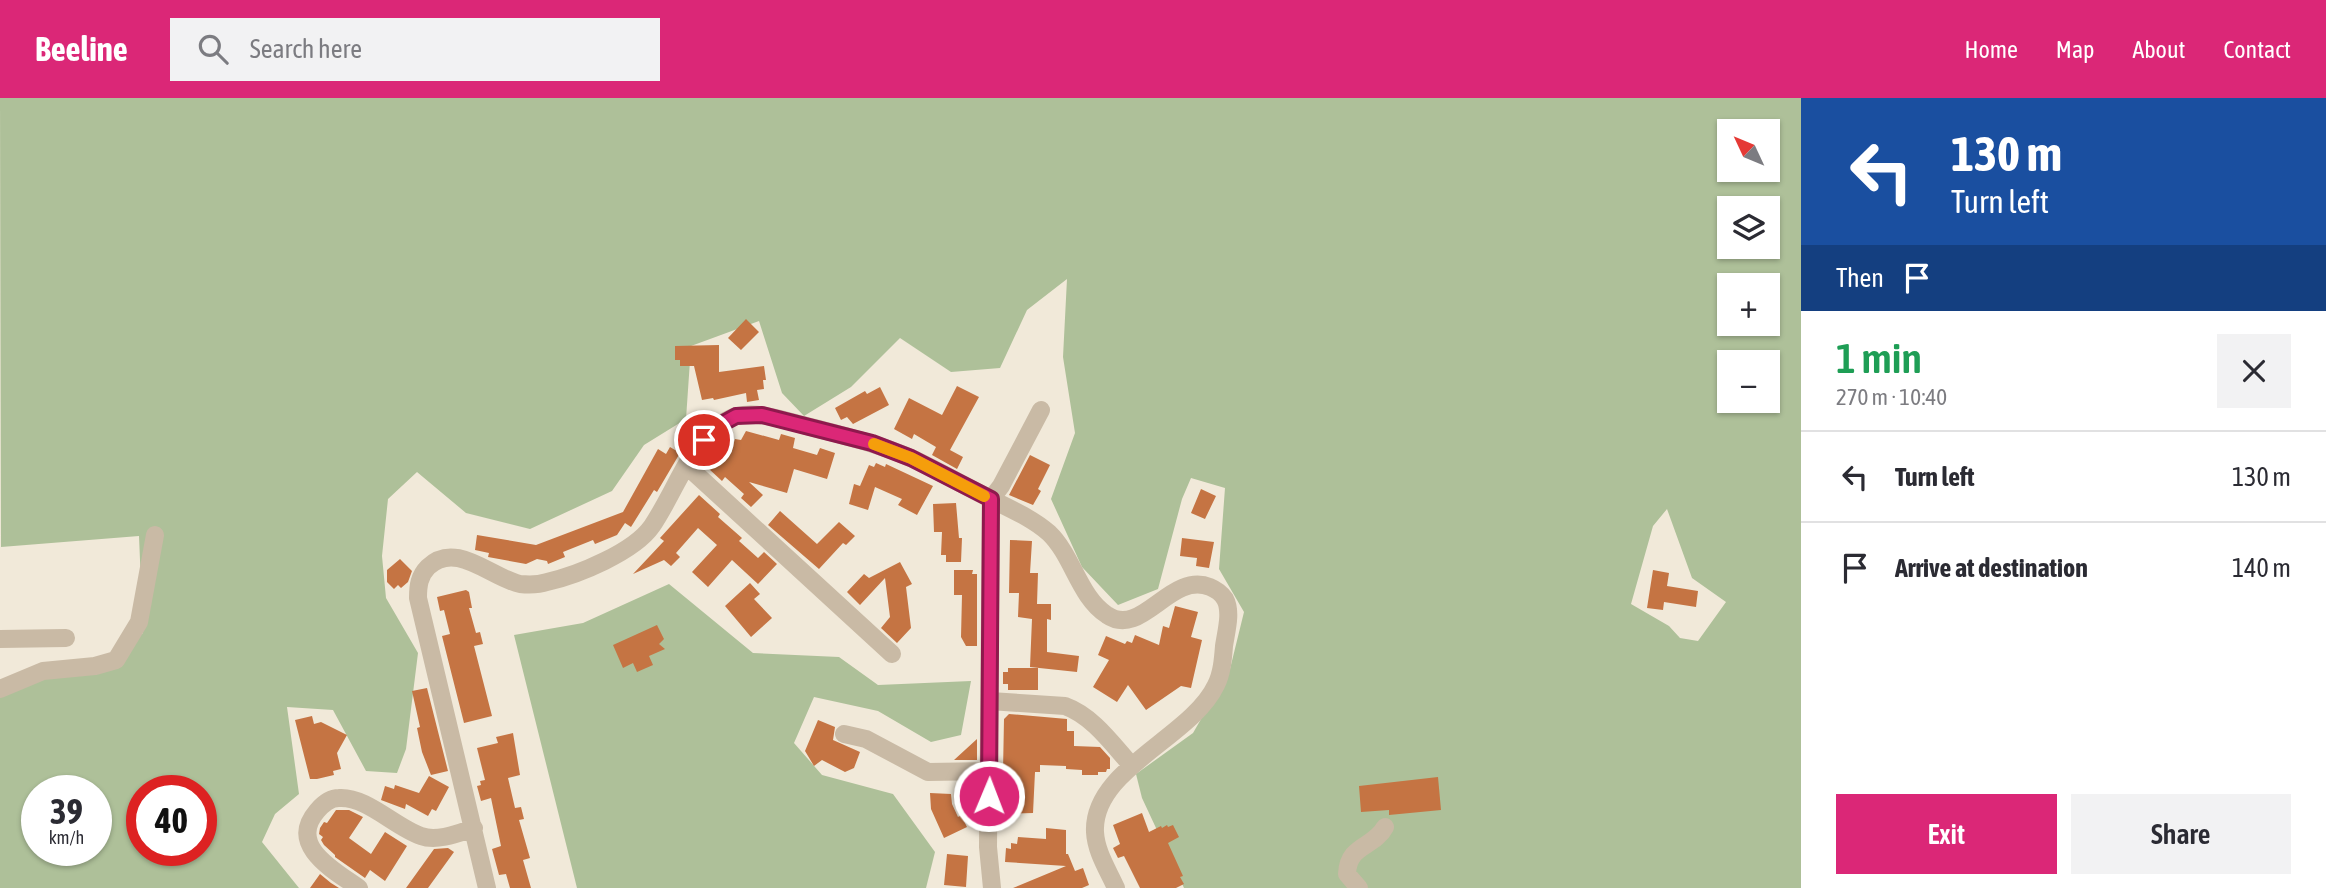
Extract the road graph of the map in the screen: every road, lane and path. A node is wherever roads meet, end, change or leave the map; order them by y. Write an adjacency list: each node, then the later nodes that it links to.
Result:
1 (1041, 410): 3 (street)
2 (687, 466): 3 (street); 7 (street); 14 (street)
3 (991, 499): 9 (street); 11 (street)
4 (155, 535): 8 (street)
5 (66, 638): 6 (street)
6 (0, 639)
7 (892, 654)
8 (0, 690)
9 (990, 701): 11 (street); 12 (street)
10 (844, 734): 12 (street)
11 (1132, 766): 18 (street)
12 (990, 771): 17 (street)
13 (1385, 827): 19 (street)
14 (474, 828): 15 (street); 16 (street)
15 (359, 888)
16 (487, 888)
17 (992, 888)
18 (1116, 888)
19 (1359, 888)

